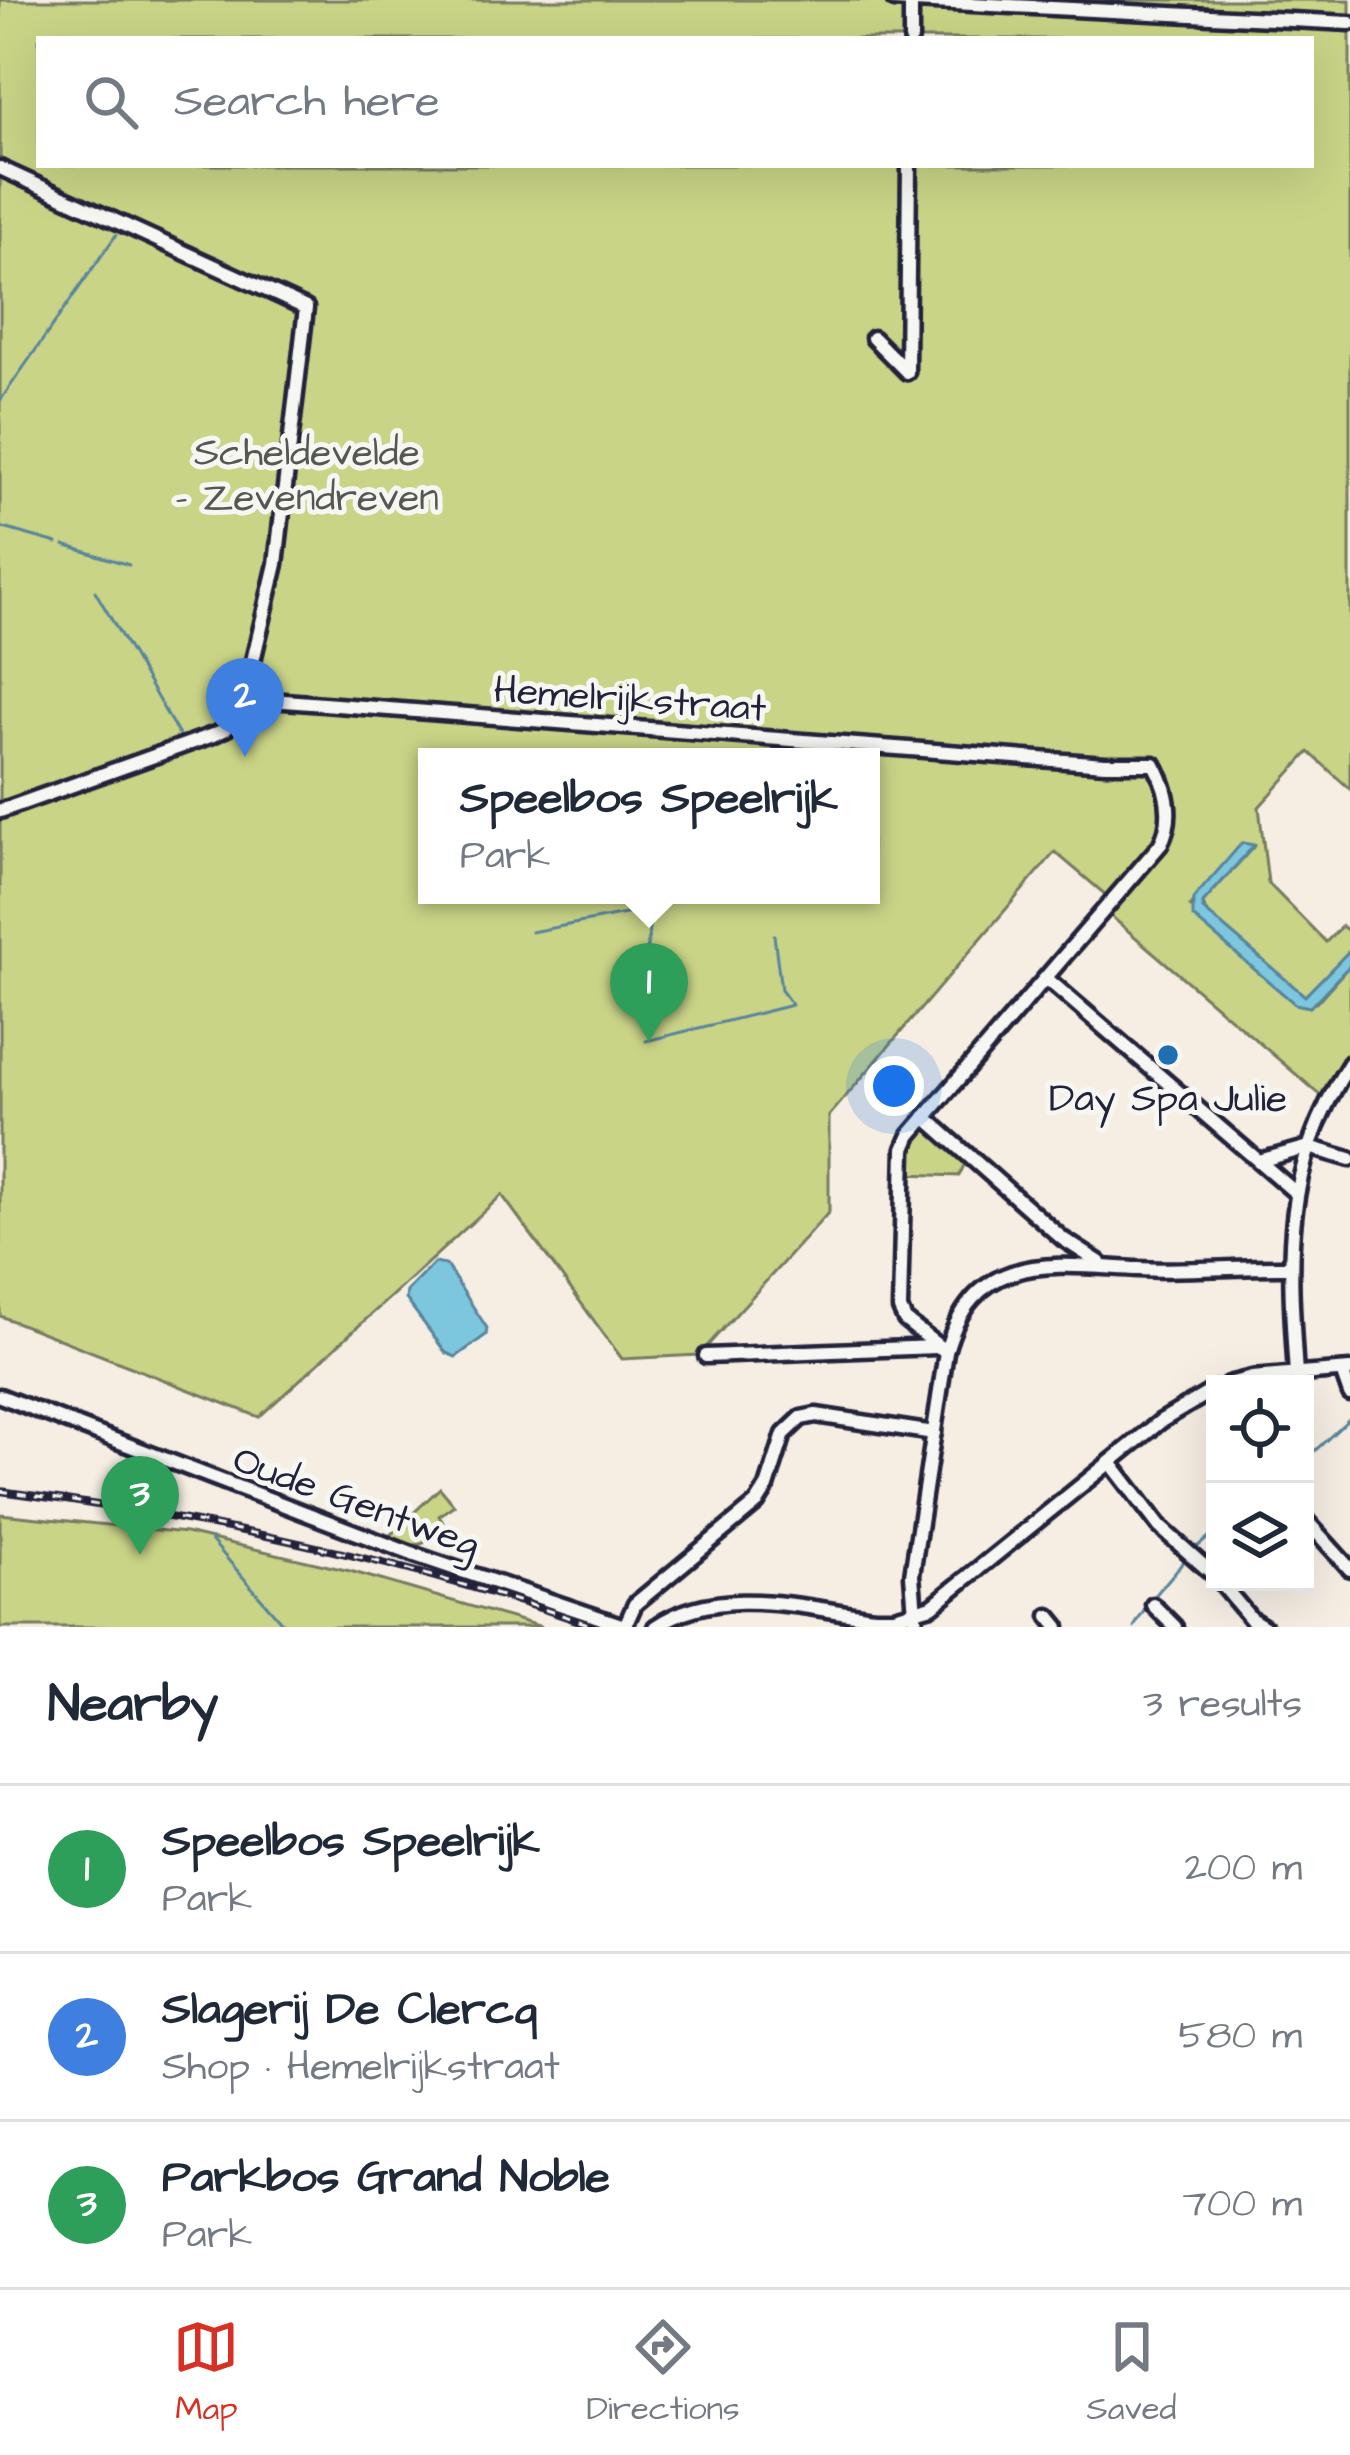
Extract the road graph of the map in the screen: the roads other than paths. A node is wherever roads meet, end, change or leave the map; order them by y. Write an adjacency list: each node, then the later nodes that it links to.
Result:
1 (894, 0): 2 (street)
2 (911, 1): 3 (street); 4 (street)
3 (1350, 23)
4 (910, 36)
5 (0, 168): 8 (street)
6 (909, 168): 7 (street)
7 (873, 338)
8 (245, 698): 9 (street); 10 (street, Hemelrijkstraat)
9 (0, 811)
10 (1046, 978): 12 (street); 15 (street)
11 (1350, 1063): 13 (street)
12 (925, 1117): 17 (street); 19 (street)
13 (1310, 1147): 14 (street); 15 (street); 16 (street)
14 (1350, 1159)
15 (1259, 1161): 16 (street)
16 (1297, 1193): 18 (street)
17 (1101, 1264): 18 (street); 19 (street)
18 (1288, 1267): 22 (street)
19 (942, 1350): 20 (street); 27 (street)
20 (706, 1356)
21 (1346, 1370): 22 (street); 25 (street)
22 (1296, 1374): 23 (street)
23 (1289, 1375)
24 (1206, 1394): 28 (street)
25 (1350, 1394)
26 (0, 1396): 36 (street, Oude Gentweg)
27 (934, 1433): 34 (street); 36 (street)
28 (1111, 1463): 30 (street); 34 (street)
29 (1314, 1529): 31 (street)
30 (1206, 1568)
31 (1350, 1569)
32 (1226, 1591): 35 (street)
33 (1153, 1605): 38 (street)
34 (915, 1620): 37 (street)
35 (1246, 1623): 39 (street)
36 (626, 1627)
37 (655, 1627)
38 (1175, 1627)
39 (1264, 1627)

